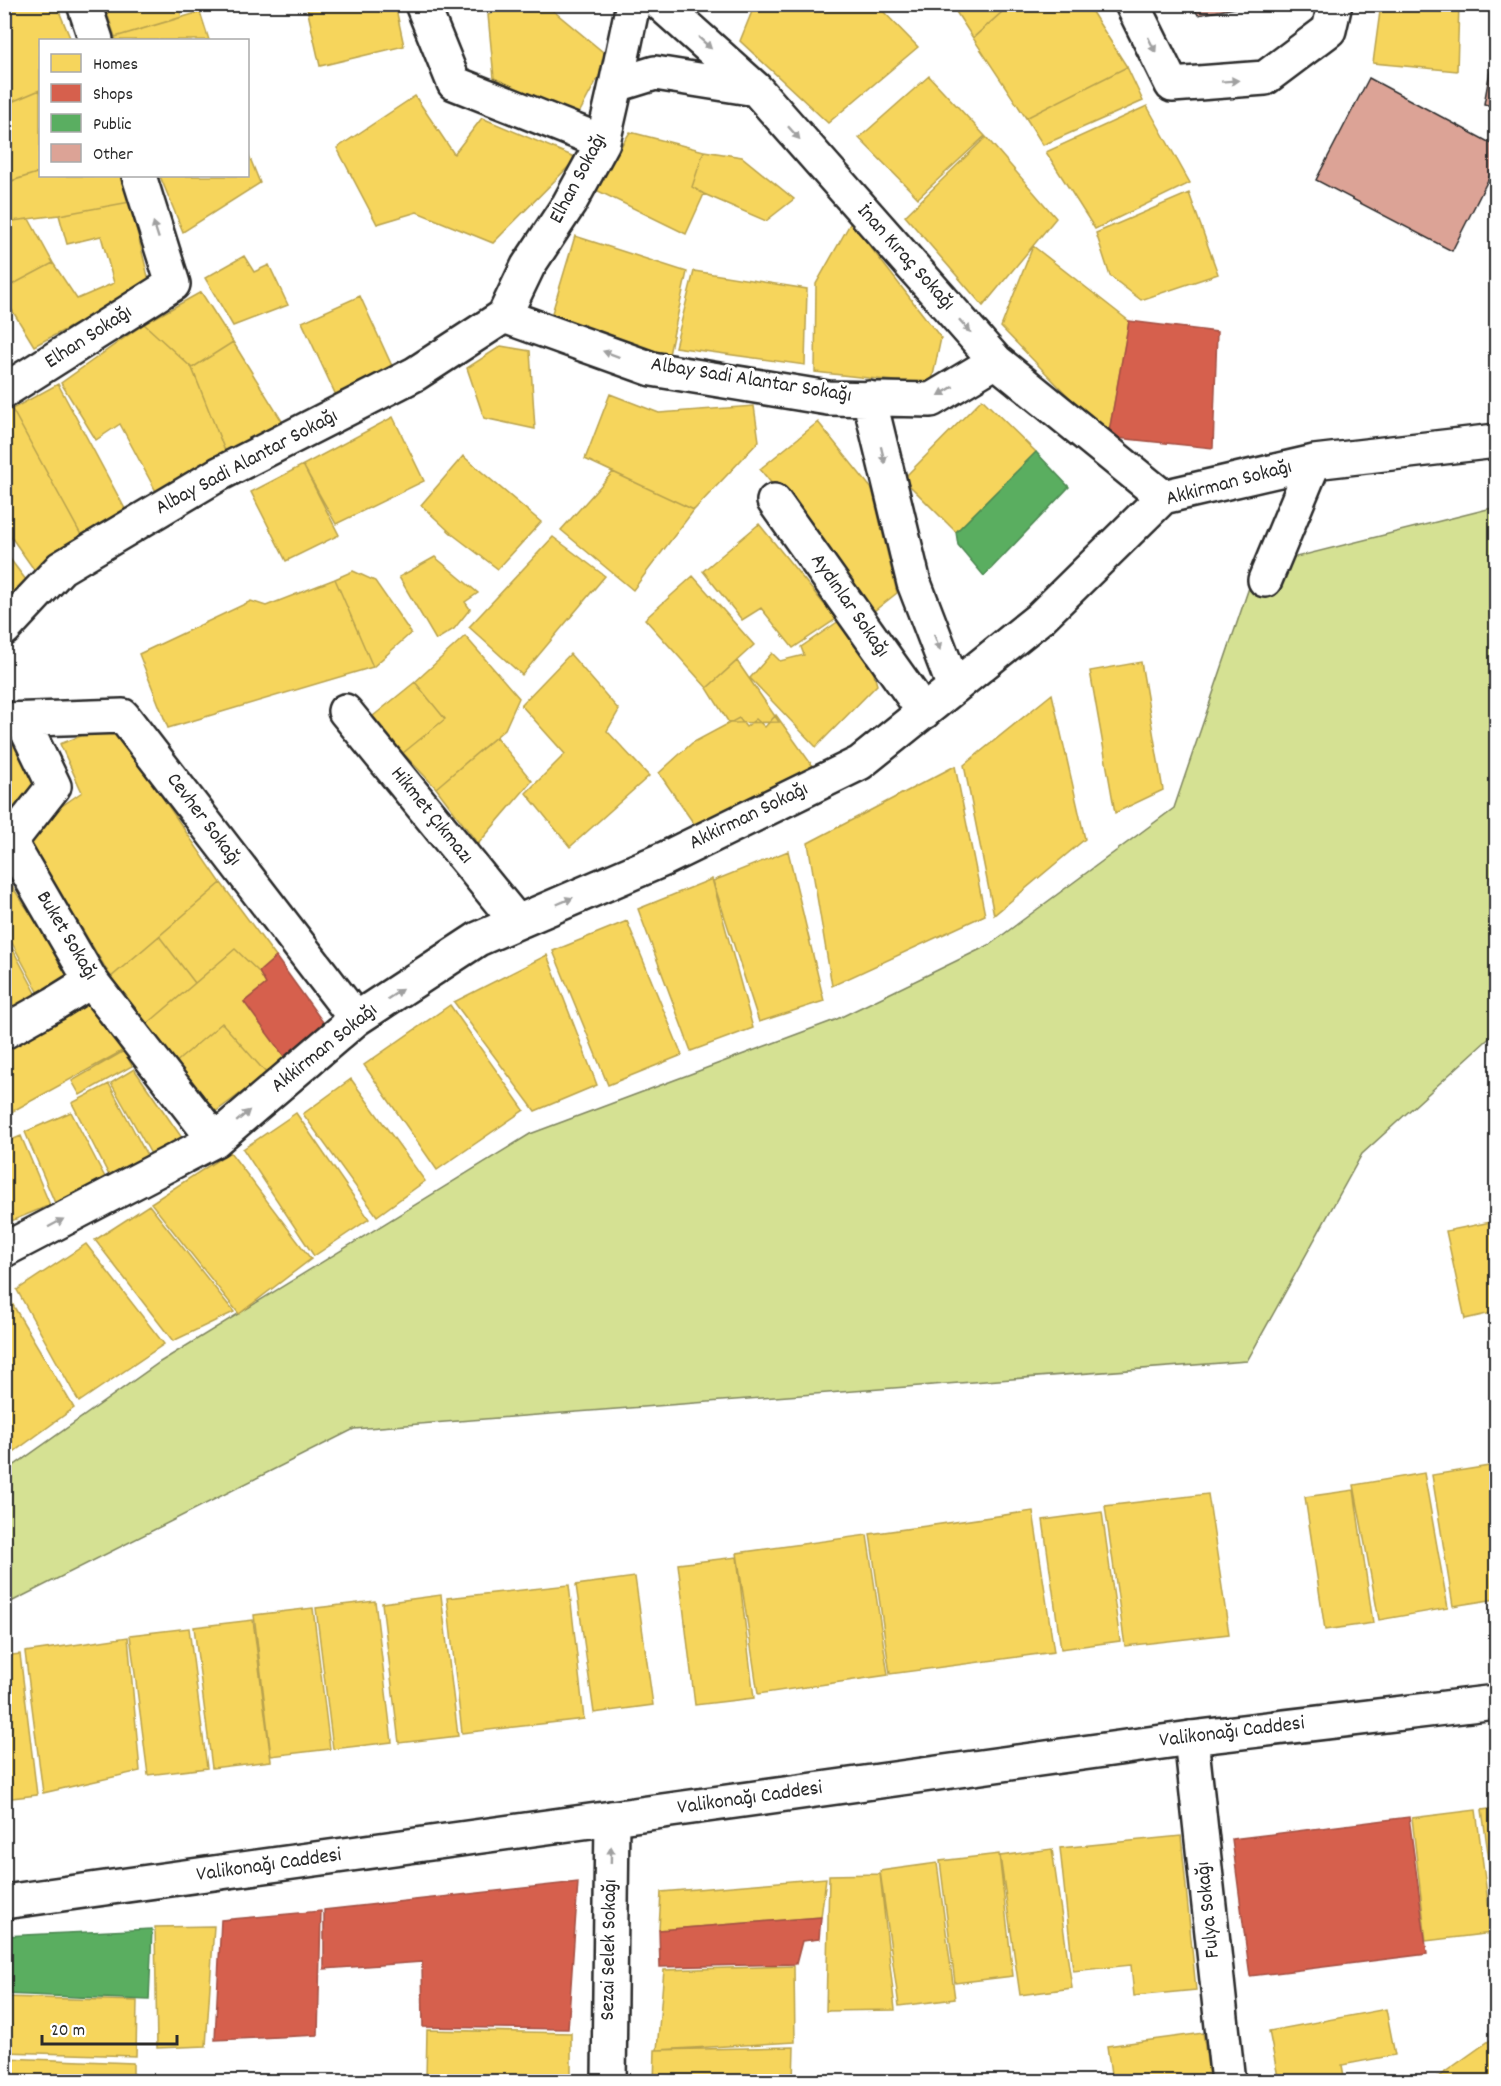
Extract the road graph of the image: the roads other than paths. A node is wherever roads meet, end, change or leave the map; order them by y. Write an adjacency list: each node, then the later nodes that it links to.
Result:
1 (84, 4): 7 (street)
2 (422, 4): 10 (street)
3 (633, 4): 8 (street, Elhan Sokağı)
4 (661, 4): 9 (street, İnan Kıraç Sokağı, one-way to 9)
5 (1132, 4): 6 (street, one-way to 6)
6 (1335, 4)
7 (96, 39)
8 (616, 85): 9 (street); 10 (street, Elhan Sokağı)
9 (756, 89): 13 (street, İnan Kıraç Sokağı, one-way to 13)
10 (603, 142): 12 (street, Elhan Sokağı)
11 (139, 177): 14 (street, Elhan Sokağı, one-way to 11)
12 (504, 316): 15 (street, Albay Sadi Alantar Sokağı, one-way to 12); 21 (street, Albay Sadi Alantar Sokağı)
13 (996, 361): 15 (street, Albay Sadi Alantar Sokağı, one-way to 15); 18 (street, İnan Kıraç Sokağı)
14 (4, 391)
15 (869, 398): 22 (street, one-way to 22)
16 (1497, 441): 17 (street, Akkirman Sokağı)
17 (1314, 462): 18 (street, Akkirman Sokağı); 20 (street)
18 (1163, 497): 22 (street, Akkirman Sokağı)
19 (774, 501): 24 (street, Aydınlar Sokağı)
20 (1265, 580)
21 (4, 628)
22 (954, 687): 24 (street, Akkirman Sokağı)
23 (345, 711): 26 (street, Hikmet Çıkmazı)
24 (924, 712): 26 (street, Akkirman Sokağı, one-way to 24)
25 (13, 720): 27 (street, Buket Sokağı); 28 (street, Cevher Sokağı)
26 (517, 922): 28 (street, Akkirman Sokağı, one-way to 26)
27 (91, 981): 29 (street); 30 (street, Buket Sokağı)
28 (356, 1019): 30 (street, Akkirman Sokağı, one-way to 28)
29 (4, 1032)
30 (215, 1140): 31 (street, Akkirman Sokağı, one-way to 30)
31 (4, 1250)
32 (1497, 1702): 33 (street, Valikonağı Caddesi)
33 (1191, 1738): 34 (street, Valikonağı Caddesi); 37 (street, Fulya Sokağı)
34 (612, 1818): 35 (street, Valikonağı Caddesi); 36 (street, Sezai Selek Sokağı, one-way to 34)
35 (4, 1902)
36 (609, 2082)
37 (1228, 2082)

